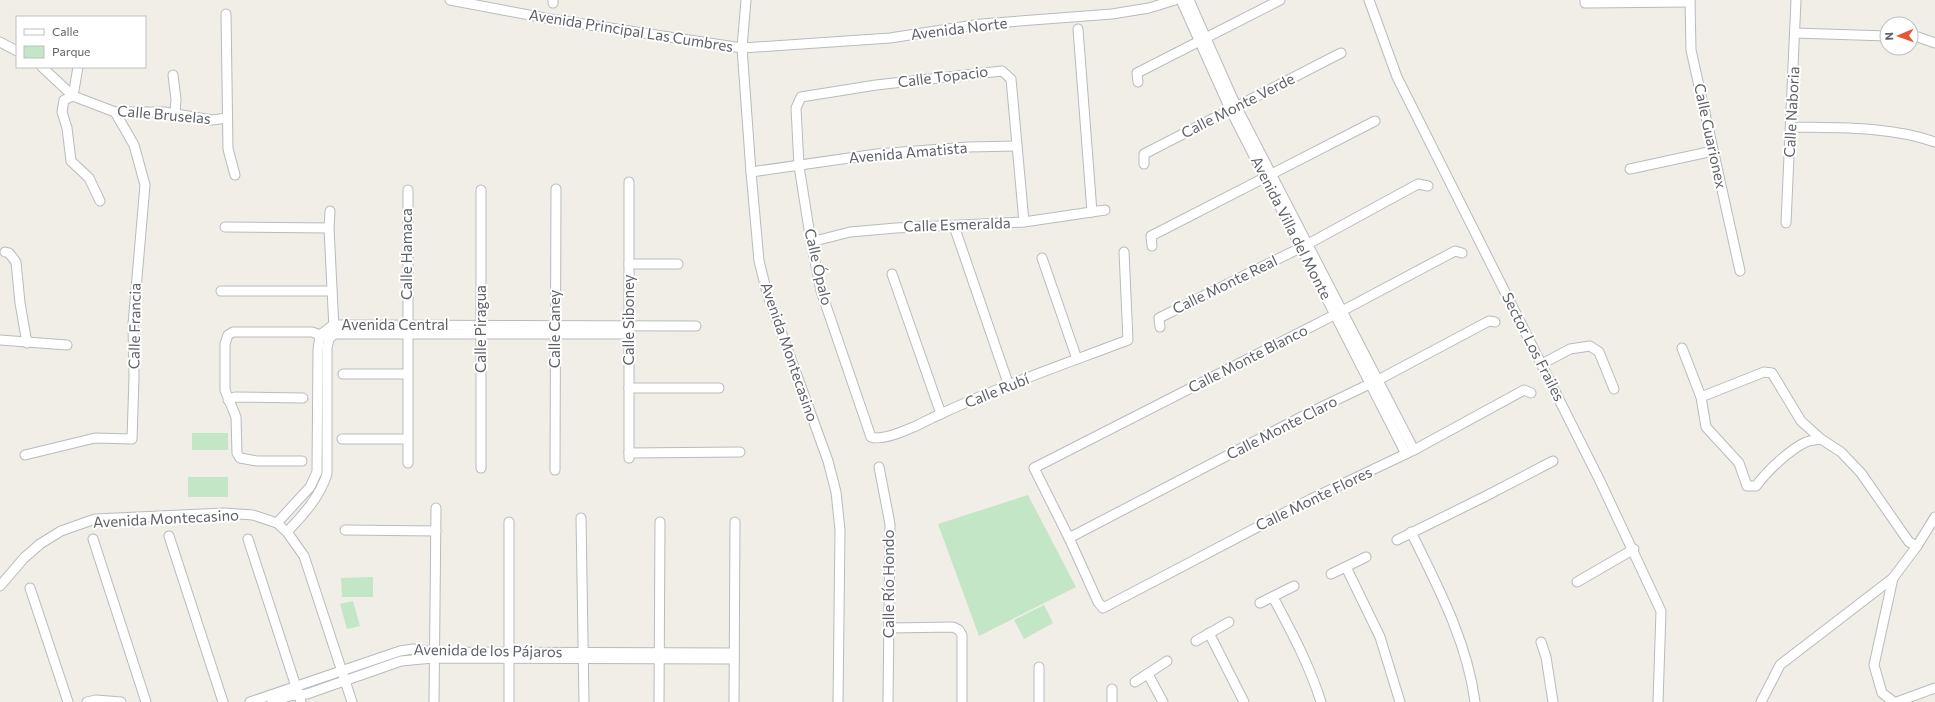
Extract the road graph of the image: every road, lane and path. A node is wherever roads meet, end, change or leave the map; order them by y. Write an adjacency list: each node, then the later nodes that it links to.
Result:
1 (450, 0): 19 (street, Avenida Principal Las Cumbres)
2 (746, 0): 19 (street, Avenida Montecasino)
3 (1175, 0): 19 (street, Avenida Norte)
4 (1180, 0): 16 (street, Avenida Villa del Monte)
5 (1189, 0): 16 (street, Avenida Villa del Monte)
6 (1280, 0): 16 (street)
7 (1369, 0): 84 (street, Sector Los Frailes)
8 (1585, 0): 10 (street)
9 (1796, 0): 13 (street, Calle Naboria)
10 (1690, 1): 36 (street, Calle Guarionex)
11 (226, 14): 31 (street)
12 (1078, 29): 51 (street)
13 (1796, 33): 14 (street); 33 (street, Calle Naboria)
14 (1879, 36)
15 (1919, 37): 18 (street)
16 (1202, 40): 25 (street); 28 (street, Avenida Villa del Monte)
17 (0, 42): 20 (street)
18 (1935, 43)
19 (742, 48): 40 (street, Avenida Montecasino)
20 (16, 50)
21 (1341, 53): 28 (street, Calle Monte Verde)
22 (43, 68): 26 (street, Calle Bruselas)
23 (78, 68): 26 (street)
24 (173, 75): 30 (street)
25 (1138, 82)
26 (73, 96): 29 (street, Calle Bruselas); 48 (street)
27 (802, 97): 35 (street, Calle Topacio); 38 (street, Calle Ópalo)
28 (1233, 108): 37 (street, Calle Monte Verde); 42 (street, Avenida Villa del Monte)
29 (115, 112): 30 (street, Calle Bruselas); 107 (street, Calle Francia)
30 (175, 114): 31 (street, Calle Bruselas)
31 (228, 118): 41 (street)
32 (1375, 121): 42 (street)
33 (1791, 127): 34 (street); 53 (street, Calle Naboria)
34 (1935, 142)
35 (1017, 146): 38 (street, Avenida Amatista); 52 (street, Calle Topacio)
36 (1713, 151): 39 (street); 66 (street, Calle Guarionex)
37 (1144, 164)
38 (799, 166): 40 (street, Avenida Amatista); 57 (street, Calle Ópalo)
39 (1630, 169)
40 (750, 172): 174 (street, Avenida Montecasino)
41 (235, 175)
42 (1268, 176): 58 (street); 59 (street, Avenida Villa del Monte)
43 (629, 182): 64 (street, Calle Siboney)
44 (1428, 186): 59 (street, Calle Monte Real)
45 (556, 189): 76 (street, Calle Caney)
46 (408, 190): 74 (street, Calle Hamaca)
47 (481, 190): 75 (street, Calle Piragua)
48 (100, 201)
49 (330, 210): 56 (street)
50 (1105, 210): 51 (street, Calle Esmeralda)
51 (1092, 212): 52 (street, Calle Esmeralda)
52 (1024, 222): 54 (street, Calle Esmeralda)
53 (1786, 223)
54 (954, 226): 57 (street, Calle Esmeralda); 88 (street)
55 (225, 227): 56 (street)
56 (329, 228): 69 (street)
57 (811, 242): 99 (street, Calle Ópalo)
58 (1152, 246)
59 (1304, 246): 70 (street, Avenida Villa del Monte); 73 (street, Calle Monte Real)
60 (5, 252): 80 (street)
61 (1124, 252): 83 (street, Calle Rubí)
62 (1462, 253): 70 (street, Calle Monte Blanco)
63 (1042, 258): 83 (street)
64 (629, 264): 65 (street); 77 (street, Calle Siboney)
65 (678, 264)
66 (1740, 271)
67 (892, 274): 98 (street)
68 (221, 291): 69 (street)
69 (332, 291): 78 (street)
70 (1339, 313): 87 (street, Avenida Villa del Monte); 126 (street, Calle Monte Blanco)
71 (1495, 322): 87 (street, Calle Monte Claro)
72 (696, 326): 77 (street, Avenida Central)
73 (1160, 327)
74 (407, 329): 75 (street, Avenida Central); 78 (street, Avenida Central); 86 (street, Calle Hamaca)
75 (481, 329): 76 (street, Avenida Central); 112 (street, Calle Piragua)
76 (555, 330): 77 (street, Avenida Central); 113 (street, Calle Caney)
77 (629, 330): 89 (street, Calle Siboney)
78 (329, 333): 95 (street); 96 (street, Avenida Central); 97 (street, Avenida Central)
79 (0, 340): 80 (street)
80 (27, 343): 81 (street)
81 (67, 345)
82 (1682, 348): 93 (street)
83 (1077, 359): 88 (street, Calle Rubí)
84 (1542, 364): 91 (street); 131 (street, Sector Los Frailes)
85 (342, 374): 86 (street)
86 (407, 374): 103 (street, Calle Hamaca)
87 (1374, 382): 106 (street, Avenida Villa del Monte); 126 (street, Calle Monte Claro)
88 (1009, 386): 98 (street, Calle Rubí)
89 (629, 388): 90 (street); 105 (street, Calle Siboney)
90 (719, 388)
91 (1614, 389)
92 (1531, 393): 106 (street, Calle Monte Flores)
93 (1701, 397): 104 (street); 104 (street)
94 (303, 398): 95 (street)
95 (228, 400): 108 (street)
96 (318, 412): 97 (street); 101 (street, Avenida Central)
97 (328, 412): 100 (street, Avenida Central)
98 (941, 414): 99 (street, Calle Rubí)
99 (869, 432)
100 (328, 433): 101 (street); 123 (street, Avenida Central)
101 (318, 434): 120 (street, Avenida Central)
102 (342, 439): 103 (street)
103 (407, 439): 110 (street, Calle Hamaca)
104 (1821, 439): 130 (street)
105 (740, 452)
106 (1410, 452): 126 (street, Calle Monte Flores)
107 (25, 455)
108 (302, 461)
109 (1553, 461): 124 (street)
110 (408, 463)
111 (879, 467): 143 (street, Calle Río Hondo)
112 (481, 468)
113 (555, 470)
114 (436, 508): 122 (street)
115 (581, 518): 149 (street)
116 (1935, 518): 130 (street)
117 (509, 522): 148 (street)
118 (660, 522): 150 (street)
119 (735, 522): 151 (street)
120 (276, 523): 123 (street, Avenida Montecasino); 137 (street, Avenida Montecasino)
121 (345, 530): 122 (street)
122 (436, 531): 147 (street)
123 (287, 532): 154 (street, Avenida Montecasino)
124 (1411, 532): 129 (street); 183 (street)
125 (169, 536): 165 (street)
126 (1069, 538)
127 (92, 539): 164 (street)
128 (248, 539): 160 (street)
129 (1397, 540)
130 (1917, 546): 135 (street)
131 (1634, 549): 136 (street); 185 (street, Sector Los Frailes)
132 (1366, 557): 133 (street)
133 (1346, 567): 134 (street); 182 (street)
134 (1331, 574)
135 (1893, 578): 186 (street); 187 (street)
136 (1577, 582)
137 (0, 586)
138 (1294, 586): 140 (street)
139 (30, 588): 161 (street)
140 (1273, 597): 141 (street); 181 (street)
141 (1260, 603)
142 (1229, 622): 144 (street)
143 (890, 628): 175 (street, Calle Río Hondo); 176 (street)
144 (1209, 633): 145 (street); 180 (street)
145 (1196, 641)
146 (1541, 642): 184 (street)
147 (433, 655): 148 (street, Avenida de los Pájaros); 154 (street, Avenida de los Pájaros); 156 (street, Avenida de los Pájaros); 169 (street)
148 (509, 655): 149 (street, Avenida de los Pájaros); 170 (street)
149 (584, 656): 150 (street, Avenida de los Pájaros); 171 (street)
150 (659, 656): 151 (street, Avenida de los Pájaros); 172 (street)
151 (734, 656): 173 (street)
152 (1167, 661): 155 (street)
153 (1039, 667): 177 (street)
154 (341, 671): 156 (street, Avenida Montecasino); 160 (street, Avenida de los Pájaros)
155 (1148, 674): 157 (street); 179 (street)
156 (345, 682): 160 (street, Avenida de los Pájaros); 168 (street, Avenida Montecasino)
157 (1135, 682)
158 (1935, 688): 188 (street)
159 (1112, 689): 178 (street)
160 (299, 695): 166 (street, Avenida de los Pájaros); 167 (street, Avenida de los Pájaros)
161 (68, 702)
162 (87, 702): 163 (street)
163 (121, 702)
164 (146, 702)
165 (223, 702)
166 (250, 702)
167 (272, 702)
168 (352, 702)
169 (434, 702)
170 (509, 702)
171 (584, 702)
172 (659, 702)
173 (734, 702)
174 (838, 702)
175 (888, 702)
176 (962, 702)
177 (1039, 702)
178 (1112, 702)
179 (1163, 702)
180 (1244, 702)
181 (1321, 702)
182 (1400, 702)
183 (1475, 702)
184 (1552, 702)
185 (1658, 702)
186 (1761, 702)
187 (1894, 702)
188 (1897, 702)

